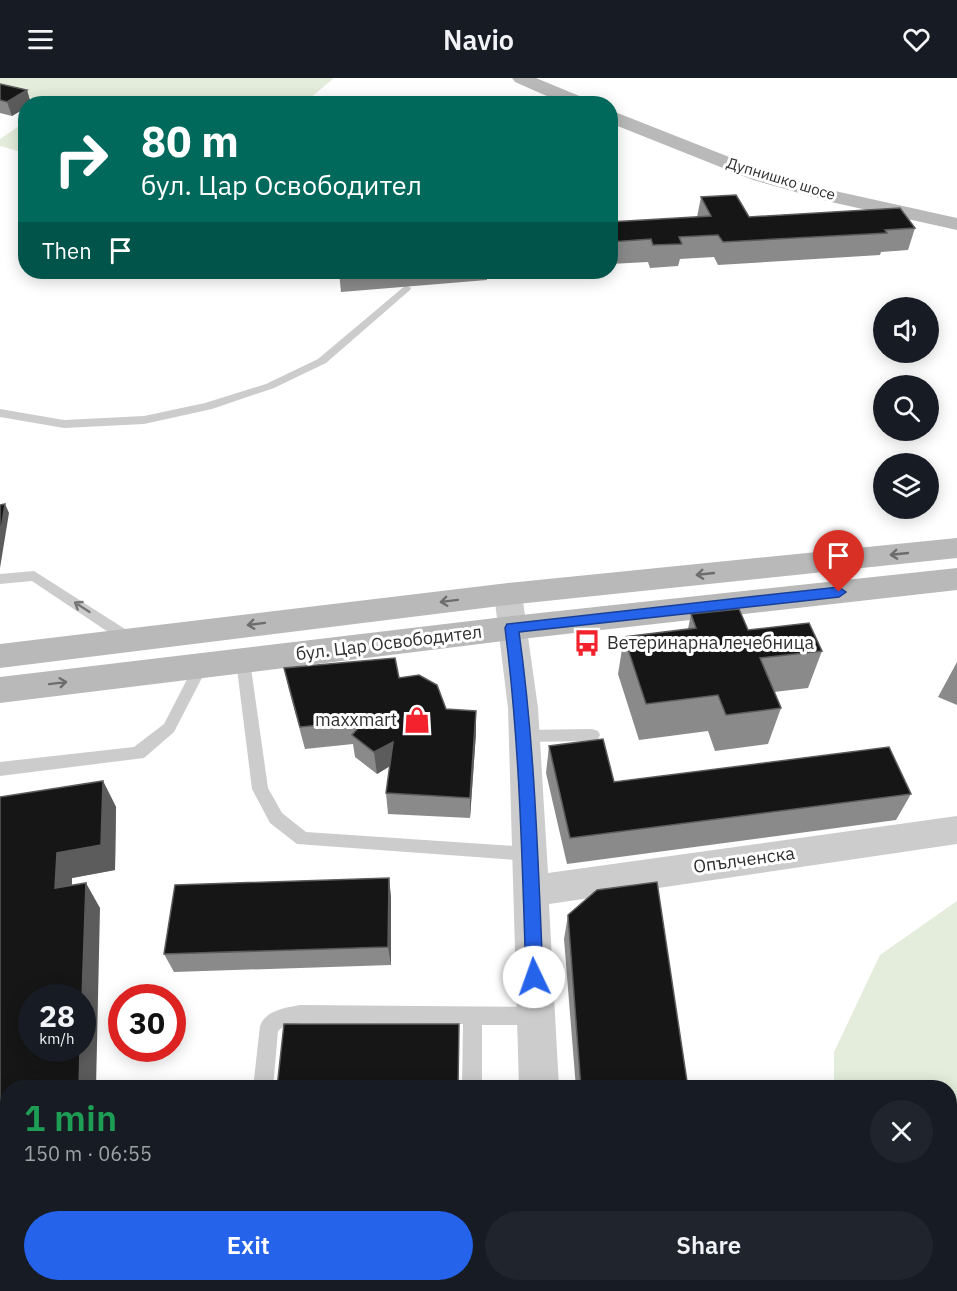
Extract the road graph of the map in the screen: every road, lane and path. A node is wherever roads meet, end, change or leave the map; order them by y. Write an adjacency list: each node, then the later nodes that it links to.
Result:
1 (521, 78): 2 (main road)
2 (563, 96)
3 (618, 119): 4 (main road, Дупнишко шосе)
4 (957, 224)
5 (406, 288): 6 (lane)
6 (0, 413)
7 (957, 548): 10 (main road, бул. Цар Освободител, one-way to 10)
8 (0, 579): 12 (lane, one-way to 8)
9 (957, 579): 11 (main road, бул. Цар Освободител)
10 (508, 594): 11 (street); 12 (main road, бул. Цар Освободител, one-way to 12)
11 (512, 628): 14 (main road, бул. Цар Освободител); 18 (street)
12 (131, 640): 13 (main road, бул. Цар Освободител)
13 (0, 656)
14 (243, 661): 15 (main road, бул. Цар Освободител); 21 (lane)
15 (201, 666): 16 (main road, бул. Цар Освободител, one-way to 15); 19 (lane)
16 (0, 690)
17 (592, 735): 18 (lane)
18 (525, 736): 21 (street)
19 (0, 769)
20 (957, 830): 22 (street, Опълченска)
21 (529, 854): 22 (street)
22 (530, 891): 24 (street)
23 (473, 1016): 24 (lane); 25 (lane); 26 (lane)
24 (536, 1016): 27 (street)
25 (264, 1080)
26 (472, 1080)
27 (539, 1080)

